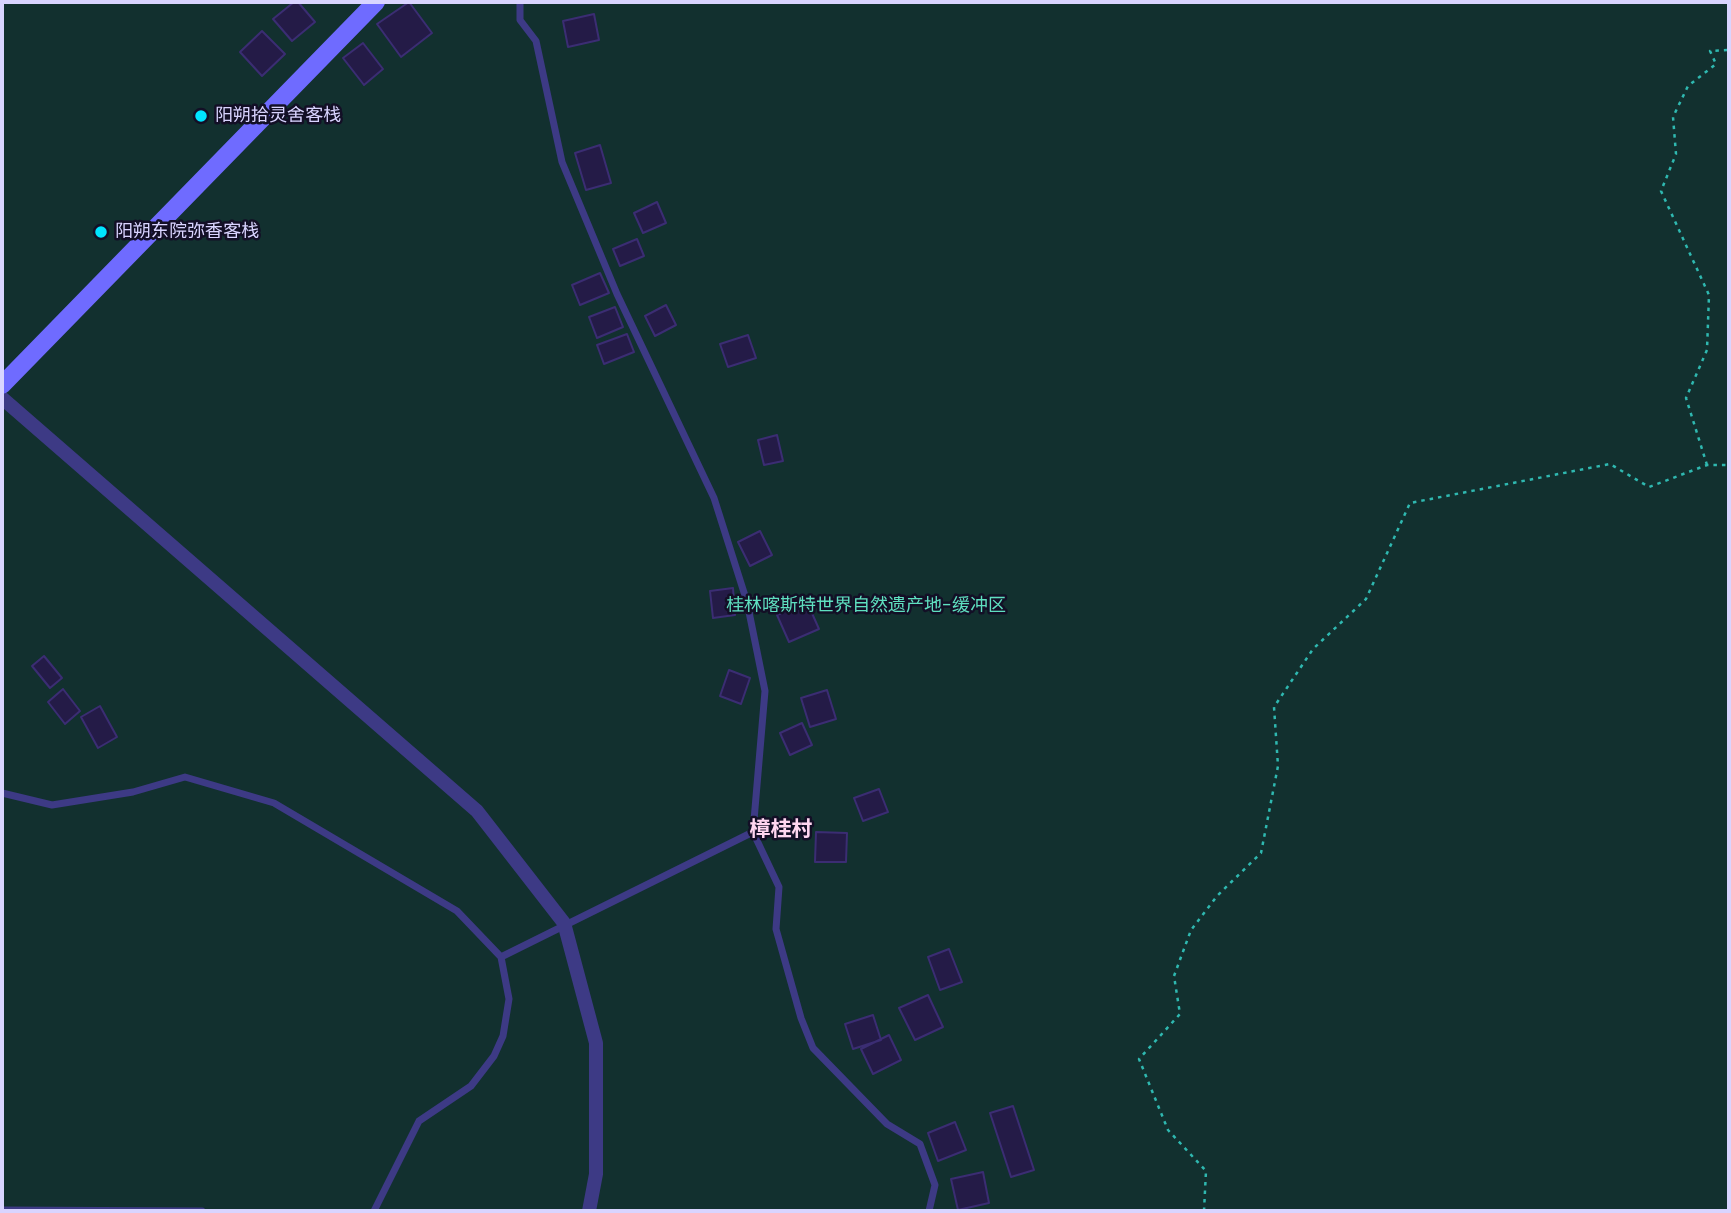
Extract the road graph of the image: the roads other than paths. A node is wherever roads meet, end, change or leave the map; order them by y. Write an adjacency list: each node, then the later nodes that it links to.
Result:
1 (376, 2): 3 (main road)
2 (520, 2): 6 (lane)
3 (2, 385)
4 (2, 398): 7 (street)
5 (2, 793): 8 (lane)
6 (753, 832): 7 (lane); 13 (lane)
7 (564, 923): 8 (lane); 12 (street)
8 (501, 957): 11 (lane)
9 (2, 1210): 10 (lane)
10 (202, 1211)
11 (374, 1211)
12 (589, 1211)
13 (929, 1211)

